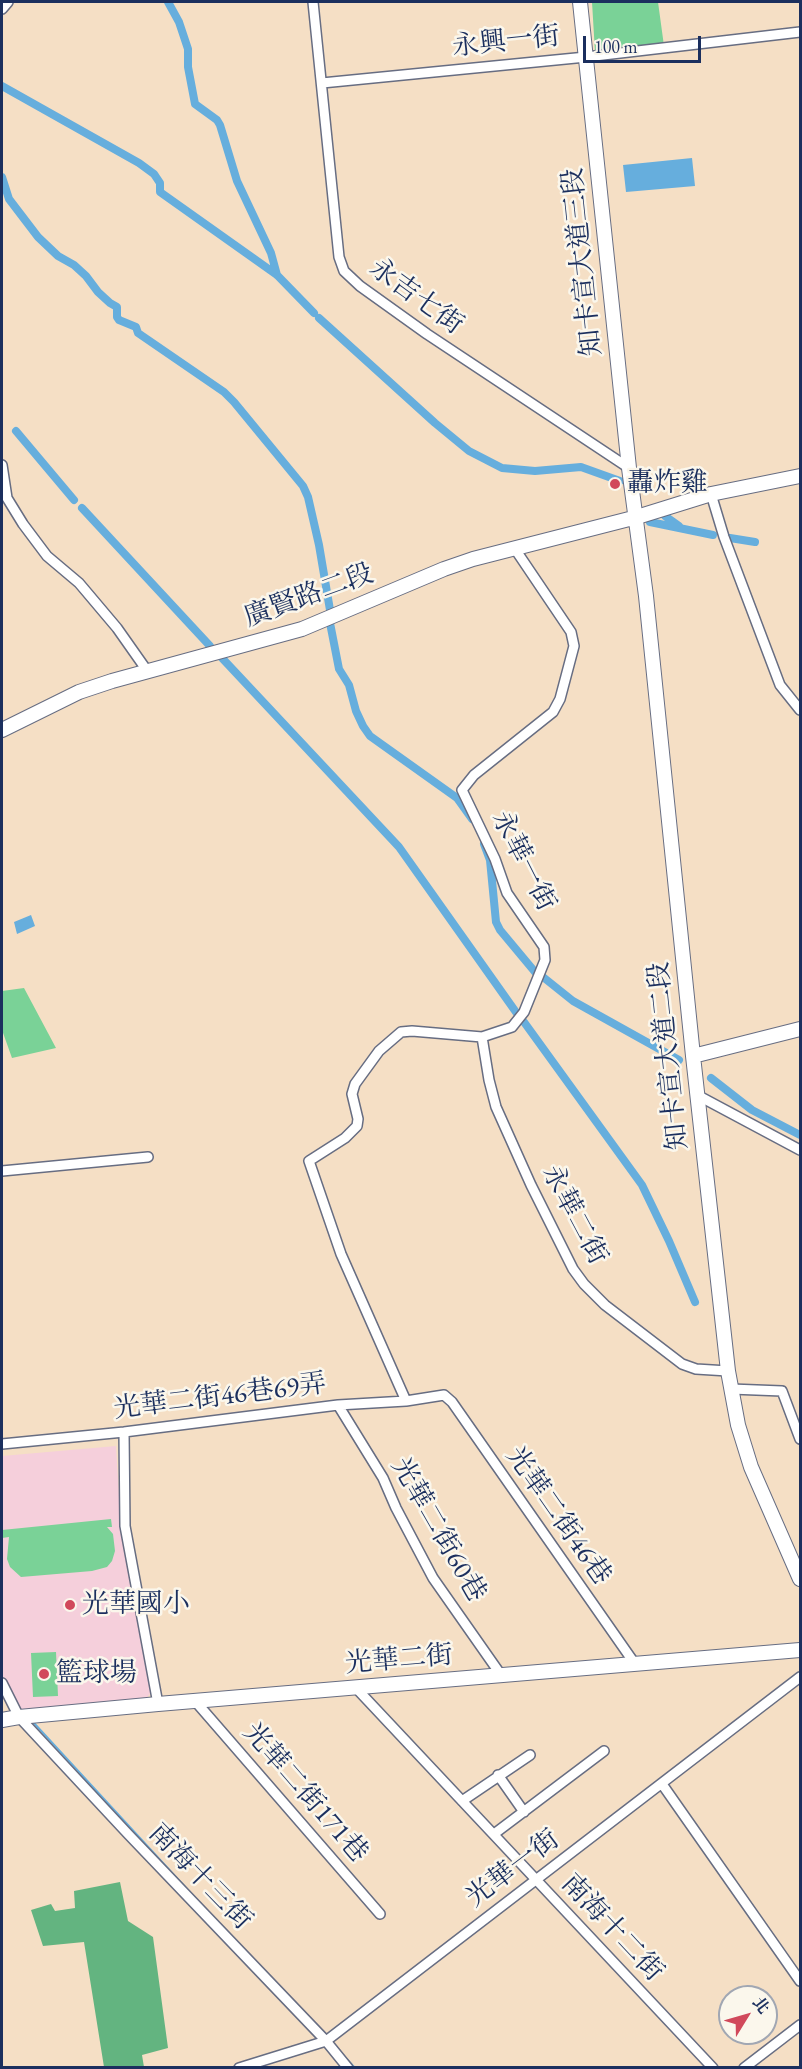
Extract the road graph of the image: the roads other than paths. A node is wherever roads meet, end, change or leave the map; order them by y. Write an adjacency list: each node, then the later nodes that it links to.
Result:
1 (8, 2): 4 (street)
2 (313, 2): 7 (street, 永吉七街)
3 (580, 2): 6 (street, 知卡宣大道三段)
4 (2, 9)
5 (801, 32): 6 (street, 永興一街)
6 (586, 57): 7 (street, 永興一街); 9 (street, 知卡宣大道三段)
7 (322, 82): 9 (street, 永吉七街)
8 (2, 465): 14 (street)
9 (629, 468): 12 (street, 知卡宣大道三段)
10 (801, 476): 11 (street, 廣賢路二段)
11 (711, 494): 12 (street, 廣賢路二段); 15 (street)
12 (637, 517): 13 (street, 廣賢路二段); 19 (street, 知卡宣大道二段)
13 (515, 549): 14 (street, 廣賢路二段); 18 (street, 永華一街)
14 (148, 672): 16 (street, 廣賢路二段)
15 (801, 710)
16 (2, 730)
17 (801, 1029): 19 (street)
18 (482, 1037): 24 (street, 永華二街); 27 (street, 永華一街)
19 (693, 1056): 20 (street, 知卡宣大道二段)
20 (697, 1095): 21 (street); 24 (street, 知卡宣大道二段)
21 (801, 1150)
22 (148, 1156): 23 (street)
23 (2, 1171)
24 (728, 1371): 25 (street, 知卡宣大道二段)
25 (731, 1389): 30 (street); 32 (street, 知卡宣大道二段)
26 (444, 1395): 27 (street, 光華二街46巷69弄); 34 (street, 光華二街46巷)
27 (406, 1401): 28 (street, 光華二街46巷69弄)
28 (338, 1406): 29 (street, 光華二街46巷69弄); 35 (street, 光華二街60巷)
29 (124, 1432): 31 (street, 光華二街46巷69弄); 40 (street)
30 (801, 1439)
31 (2, 1444)
32 (801, 1579)
33 (801, 1650): 34 (street, 光華二街)
34 (635, 1664): 35 (street, 光華二街)
35 (501, 1675): 38 (street, 光華二街)
36 (801, 1677): 46 (street, 光華一街)
37 (2, 1683): 41 (street, 南海十三街)
38 (356, 1688): 39 (street, 光華二街); 47 (street, 南海十二街)
39 (196, 1702): 40 (street, 光華二街); 51 (street, 光華二街171巷)
40 (158, 1704): 41 (street, 光華二街)
41 (20, 1717): 42 (street, 光華二街); 54 (street, 南海十三街)
42 (2, 1720)
43 (604, 1751): 48 (street)
44 (530, 1755): 45 (street)
45 (498, 1775): 47 (street); 48 (street)
46 (662, 1784): 50 (street, 光華一街); 52 (street)
47 (462, 1801): 49 (street, 南海十二街)
48 (524, 1812): 49 (street)
49 (494, 1834): 50 (street, 南海十二街)
50 (536, 1880): 54 (street, 光華一街); 57 (street, 南海十二街)
51 (380, 1914)
52 (801, 1982)
53 (801, 2025): 58 (street)
54 (326, 2042): 55 (street, 光華一街); 56 (street, 南海十三街)
55 (239, 2067)
56 (348, 2067)
57 (713, 2067)
58 (744, 2067)

